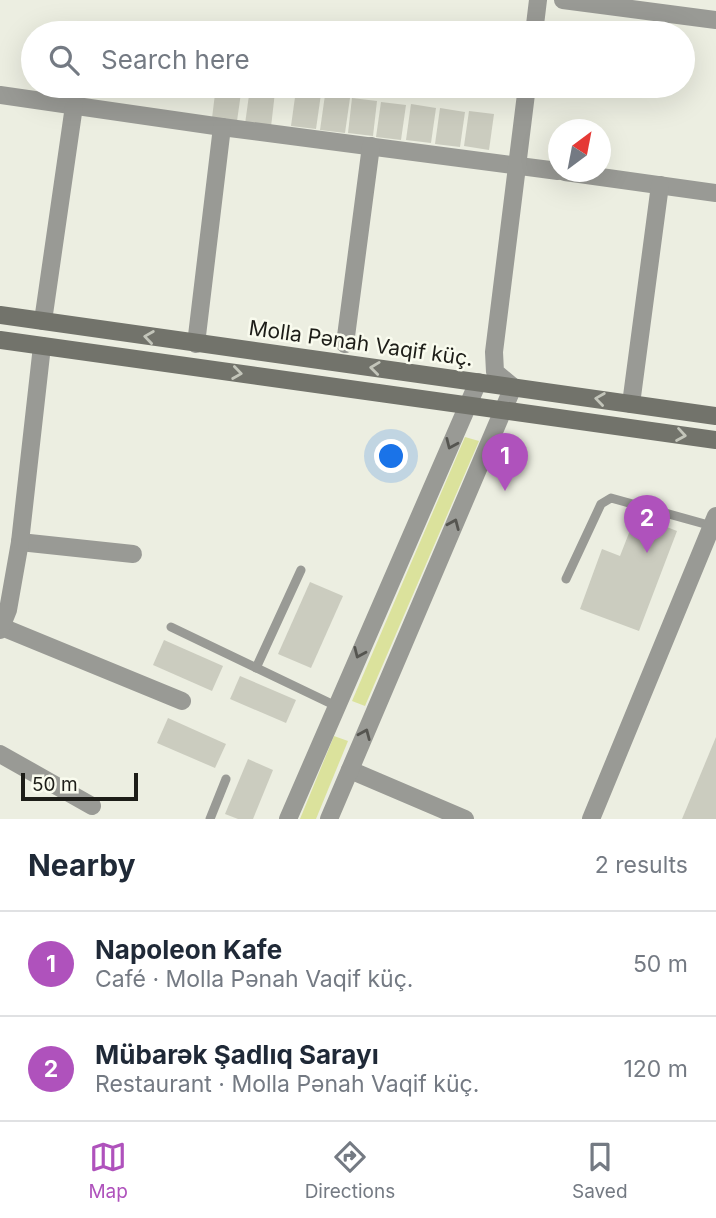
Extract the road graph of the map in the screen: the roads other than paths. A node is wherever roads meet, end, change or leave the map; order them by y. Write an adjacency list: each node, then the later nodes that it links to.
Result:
1 (538, 0): 4 (street)
2 (564, 0): 3 (street)
3 (716, 20)
4 (535, 21)
5 (0, 95): 7 (street)
6 (525, 98): 10 (street)
7 (74, 106): 8 (street); 16 (street)
8 (222, 127): 9 (street); 18 (street)
9 (371, 146): 10 (street); 19 (street)
10 (516, 165): 11 (street); 21 (street)
11 (548, 170)
12 (611, 178): 13 (street)
13 (660, 185): 14 (street); 24 (street)
14 (716, 193)
15 (0, 315): 16 (main road, Molla Pənah Vaqif küç.)
16 (43, 321): 18 (main road, Molla Pənah Vaqif küç., one-way to 16)
17 (0, 340): 20 (main road)
18 (196, 344): 22 (main road, Molla Pənah Vaqif küç., one-way to 18)
19 (345, 344)
20 (42, 346): 25 (main road, one-way to 25); 30 (street)
21 (494, 352): 22 (street); 23 (street)
22 (478, 382): 23 (main road, Molla Pənah Vaqif küç.); 25 (street)
23 (513, 387): 24 (main road, Molla Pənah Vaqif küç., one-way to 23); 26 (street)
24 (631, 404): 27 (main road, Molla Pənah Vaqif küç.)
25 (468, 405): 26 (main road); 38 (street, one-way to 38)
26 (504, 410): 28 (main road, one-way to 28); 40 (street, one-way to 26)
27 (716, 416)
28 (716, 440)
29 (714, 521): 33 (lane); 47 (street)
30 (20, 542): 31 (street); 35 (street)
31 (133, 554)
32 (301, 569): 36 (lane)
33 (566, 579)
34 (171, 627): 36 (lane)
35 (1, 629): 37 (street)
36 (256, 667): 38 (lane)
37 (182, 701)
38 (336, 706): 44 (street)
39 (0, 754): 42 (street)
40 (350, 770): 45 (street); 46 (street)
41 (226, 779): 43 (lane)
42 (92, 806)
43 (210, 819)
44 (288, 819)
45 (329, 819)
46 (465, 819)
47 (591, 819)

